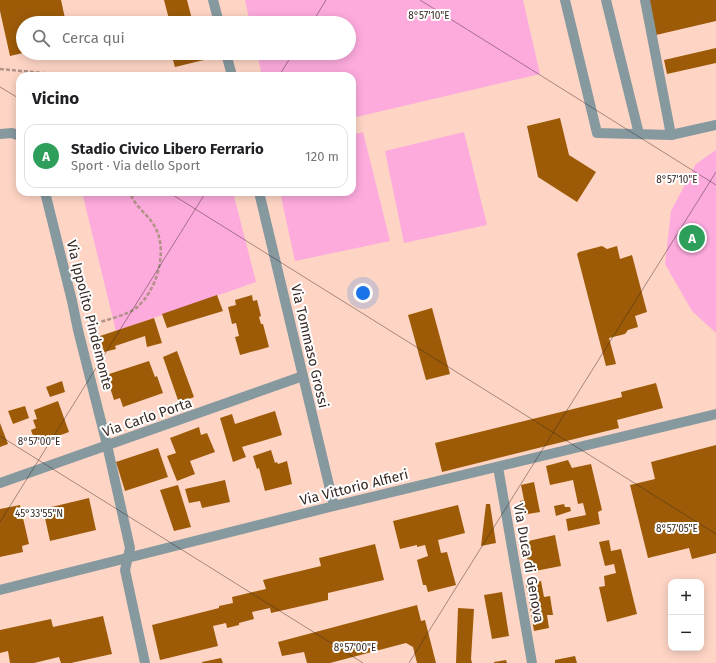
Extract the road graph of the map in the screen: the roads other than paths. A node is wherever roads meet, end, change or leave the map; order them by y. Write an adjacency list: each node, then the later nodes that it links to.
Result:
1 (213, 0): 5 (street)
2 (565, 0): 11 (street)
3 (606, 0): 11 (street)
4 (645, 0): 12 (street)
5 (217, 16)
6 (228, 60): 7 (street)
7 (231, 72)
8 (716, 125): 12 (street)
9 (0, 134): 10 (street)
10 (16, 134)
11 (639, 134): 12 (street)
12 (671, 135)
13 (46, 196): 17 (street, Via Ippolito Pindemonte)
14 (260, 196): 15 (street, Via Tommaso Grossi)
15 (303, 376): 17 (street, Via Carlo Porta); 20 (street, Via Tommaso Grossi)
16 (716, 414): 18 (street, Via Vittorio Alfieri)
17 (107, 446): 19 (street, Via Carlo Porta); 21 (street, Via Ippolito Pindemonte)
18 (498, 467): 20 (street, Via Vittorio Alfieri); 24 (street, Via Duca di Genova)
19 (0, 483)
20 (334, 506): 21 (street, Via Vittorio Alfieri)
21 (127, 558): 22 (street, Via Vittorio Alfieri); 23 (street, Via Ippolito Pindemonte)
22 (0, 590)
23 (145, 663)
24 (532, 663)

